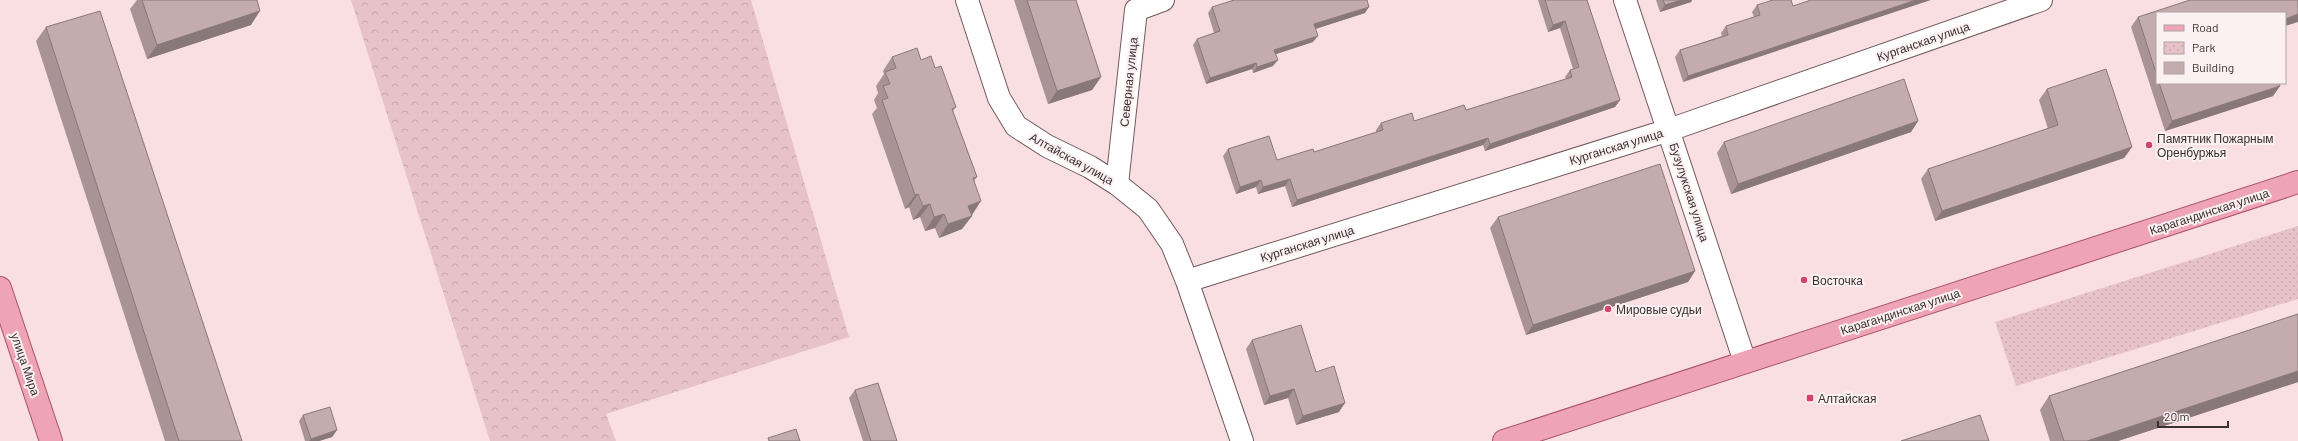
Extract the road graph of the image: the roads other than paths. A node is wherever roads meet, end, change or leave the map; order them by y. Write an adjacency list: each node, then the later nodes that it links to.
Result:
1 (967, 0): 7 (street, Алтайская улица)
2 (1163, 0): 7 (street, Северная улица)
3 (1625, 0): 5 (street, Бузулукская улица)
4 (2041, 0): 5 (street, Курганская улица)
5 (1669, 130): 8 (street, Курганская улица); 10 (street, Бузулукская улица)
6 (2298, 182): 10 (main road, Карагандинская улица)
7 (1118, 184): 8 (street, Алтайская улица)
8 (1187, 281): 12 (street, Алтайская улица)
9 (0, 288): 11 (main road, улица Мира)
10 (1745, 362): 13 (main road, Карагандинская улица)
11 (51, 441)
12 (1242, 441)
13 (1504, 441)

